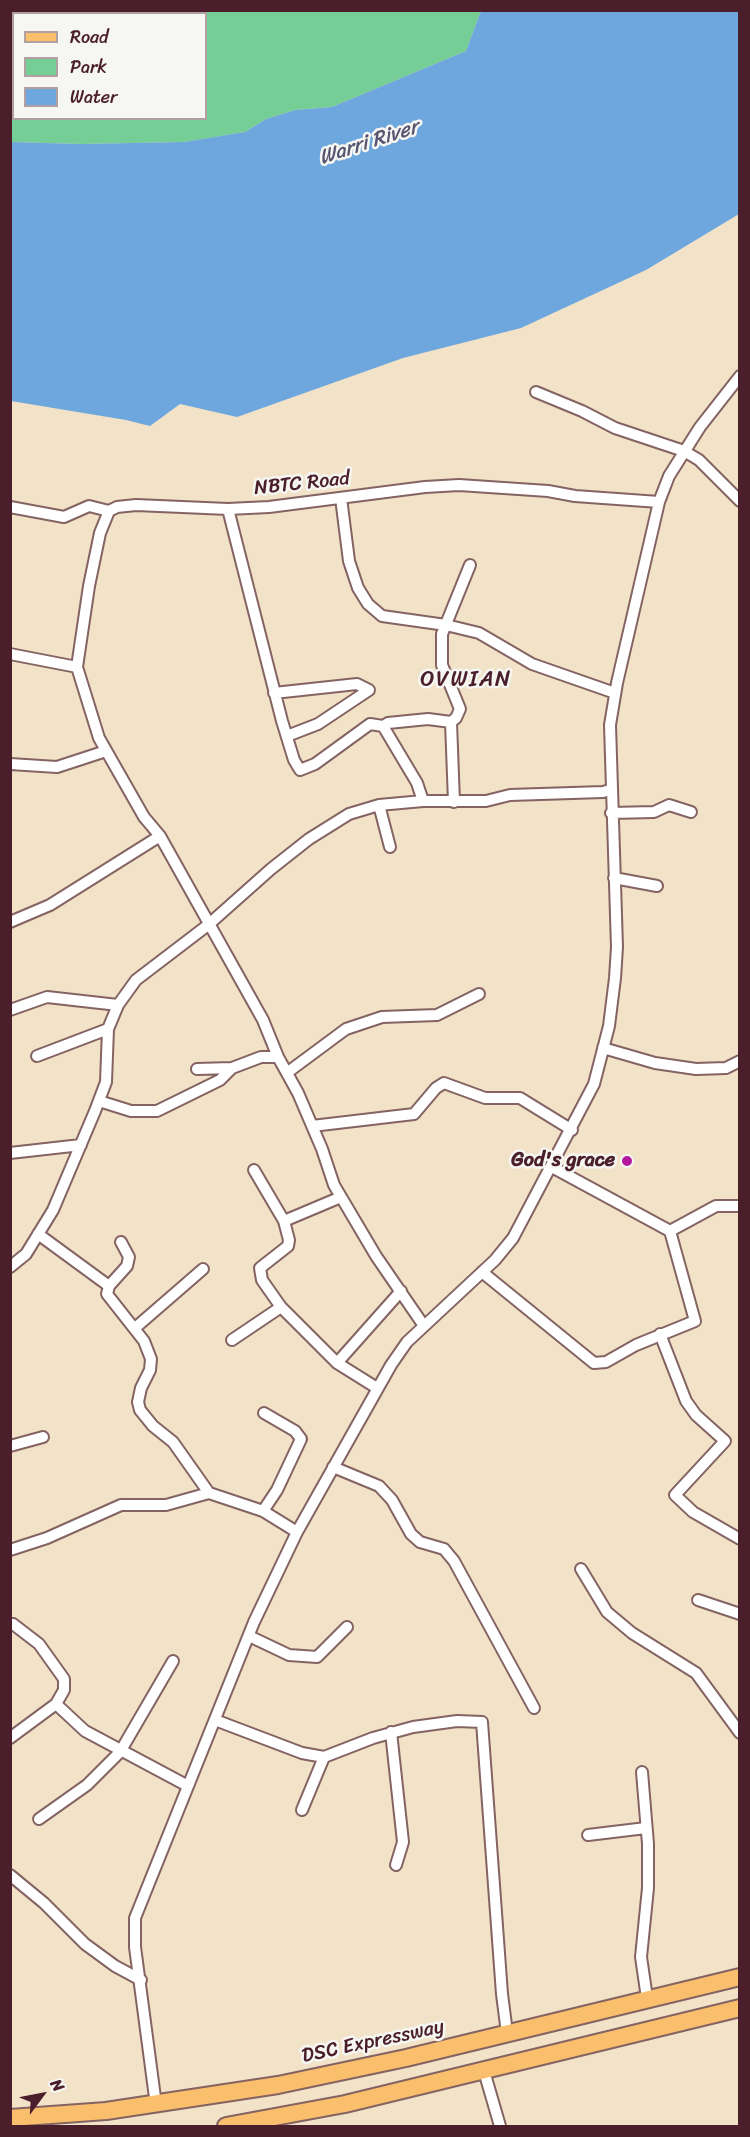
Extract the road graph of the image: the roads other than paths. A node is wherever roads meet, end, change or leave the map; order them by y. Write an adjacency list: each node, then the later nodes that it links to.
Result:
1 (739, 378): 3 (street)
2 (536, 392): 3 (street)
3 (684, 452): 5 (street); 6 (street)
4 (341, 498): 6 (street, NBTC Road); 8 (street, NBTC Road); 11 (street)
5 (740, 501)
6 (659, 502): 15 (street)
7 (10, 507): 9 (street, NBTC Road)
8 (228, 509): 9 (street, NBTC Road); 14 (street)
9 (109, 511): 13 (street)
10 (470, 565): 11 (street)
11 (446, 625): 15 (street); 16 (street)
12 (10, 654): 13 (street)
13 (77, 667): 19 (street)
14 (274, 693): 18 (street); 18 (street)
15 (615, 693): 21 (street)
16 (451, 722): 17 (street); 23 (street)
17 (383, 726): 18 (street); 22 (street)
18 (287, 735)
19 (106, 751): 20 (street); 27 (street)
20 (10, 764)
21 (610, 790): 23 (street); 26 (street)
22 (423, 801): 23 (street); 24 (street)
23 (454, 802)
24 (379, 805): 28 (street); 32 (street)
25 (691, 812): 26 (street)
26 (611, 813): 29 (street)
27 (160, 836): 31 (street); 32 (street)
28 (390, 847)
29 (614, 878): 30 (street); 37 (street)
30 (657, 886)
31 (10, 922)
32 (208, 925): 34 (street); 39 (street)
33 (478, 994): 43 (street)
34 (118, 1005): 35 (street); 36 (street)
35 (10, 1010)
36 (108, 1029): 38 (street); 44 (street)
37 (603, 1048): 40 (street); 46 (street)
38 (38, 1056)
39 (278, 1056): 41 (street); 43 (street)
40 (740, 1060)
41 (232, 1068): 42 (street); 44 (street)
42 (197, 1069)
43 (288, 1072): 45 (street)
44 (99, 1101): 47 (street)
45 (312, 1126): 46 (street); 51 (street)
46 (572, 1130): 49 (street)
47 (81, 1145): 48 (street); 55 (street)
48 (10, 1153)
49 (552, 1167): 54 (street); 59 (street)
50 (254, 1170): 53 (street)
51 (341, 1197): 53 (street); 61 (street)
52 (740, 1206): 54 (street)
53 (284, 1221): 62 (street)
54 (670, 1231): 65 (street)
55 (38, 1234): 57 (street); 60 (street)
56 (121, 1242): 60 (street)
57 (10, 1267)
58 (203, 1269): 64 (street)
59 (483, 1272): 63 (street); 65 (street)
60 (109, 1286): 64 (street)
61 (401, 1291): 63 (street); 67 (street)
62 (281, 1307): 66 (street); 67 (street)
63 (424, 1326): 68 (street)
64 (135, 1328): 73 (street)
65 (660, 1334): 76 (street)
66 (232, 1340)
67 (337, 1363): 68 (street)
68 (377, 1388): 72 (street)
69 (264, 1413): 74 (street)
70 (43, 1437): 71 (street)
71 (10, 1446)
72 (333, 1467): 75 (street); 86 (street)
73 (209, 1493): 74 (street); 77 (street)
74 (264, 1511): 75 (street)
75 (297, 1532): 83 (street)
76 (740, 1539)
77 (10, 1550)
78 (581, 1569): 89 (street)
79 (698, 1600): 80 (street)
80 (740, 1614)
81 (13, 1624): 85 (street)
82 (347, 1627): 83 (street)
83 (249, 1636): 87 (street)
84 (173, 1661): 91 (street)
85 (56, 1704): 90 (street); 91 (street)
86 (534, 1708)
87 (215, 1720): 92 (street); 94 (street)
88 (391, 1732): 92 (street); 99 (street); 105 (street)
89 (740, 1733)
90 (10, 1738)
91 (120, 1752): 94 (street); 96 (street)
92 (324, 1757): 95 (street)
93 (642, 1772): 97 (street)
94 (188, 1786): 102 (street)
95 (302, 1810)
96 (39, 1819)
97 (646, 1828): 98 (street); 103 (street)
98 (588, 1834)
99 (396, 1865)
100 (10, 1875): 102 (street)
101 (740, 1977): 103 (main road, DSC Expressway)
102 (141, 1980): 107 (street)
103 (647, 1998): 105 (main road, DSC Expressway)
104 (740, 2008): 106 (main road)
105 (507, 2033): 107 (main road, DSC Expressway)
106 (483, 2071): 109 (main road); 110 (street)
107 (156, 2105): 108 (main road, DSC Expressway)
108 (10, 2118)
109 (226, 2127)
110 (500, 2127)

